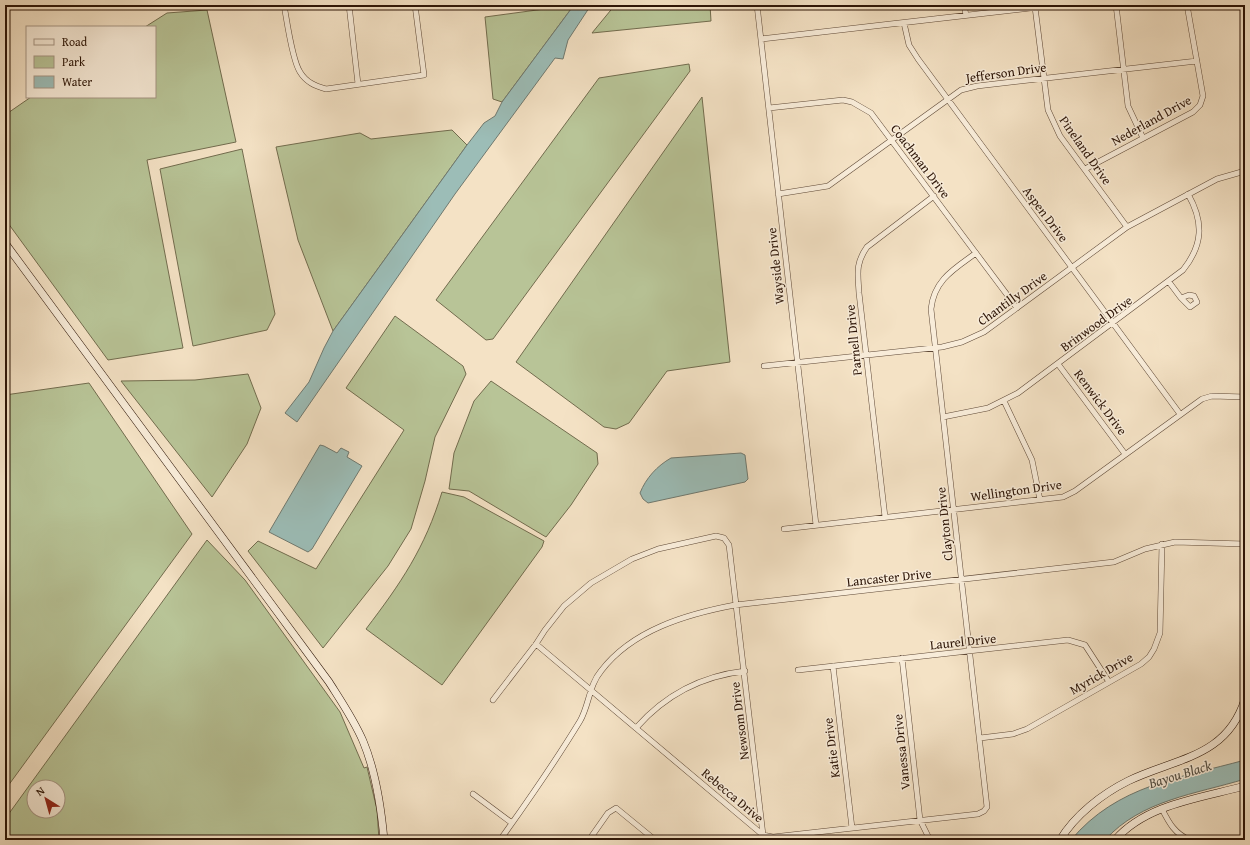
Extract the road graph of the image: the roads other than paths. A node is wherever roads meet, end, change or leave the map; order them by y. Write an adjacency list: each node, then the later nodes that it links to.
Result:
1 (284, 5): 16 (street)
2 (349, 5): 16 (street)
3 (415, 5): 16 (street)
4 (757, 5): 12 (street, Wayside Drive)
5 (964, 5): 10 (street)
6 (1056, 5): 9 (street)
7 (1116, 5): 14 (street)
8 (1187, 5): 13 (street, Nederland Drive)
9 (1035, 8): 10 (street); 15 (street, Pineland Drive)
10 (966, 15): 11 (street)
11 (904, 22): 12 (street); 17 (street, Aspen Drive)
12 (761, 39): 18 (street, Wayside Drive)
13 (1197, 61): 14 (street, Jefferson Drive); 19 (street, Nederland Drive)
14 (1123, 69): 15 (street, Jefferson Drive); 19 (street)
15 (1043, 78): 17 (street, Jefferson Drive); 21 (street, Pineland Drive)
16 (358, 84)
17 (947, 99): 20 (street, Jefferson Drive); 29 (street, Aspen Drive)
18 (769, 108): 20 (street, Coachman Drive); 23 (street, Wayside Drive)
19 (1143, 138): 21 (street, Nederland Drive)
20 (892, 140): 23 (street, Jefferson Drive); 25 (street, Coachman Drive)
21 (1085, 169): 26 (street, Pineland Drive)
22 (1245, 171): 24 (street, Chantilly Drive)
23 (778, 194): 36 (street, Wayside Drive)
24 (1188, 194): 26 (street, Chantilly Drive); 30 (street, Brinwood Drive)
25 (934, 196): 28 (street, Coachman Drive); 35 (street, Parnell Drive)
26 (1127, 227): 29 (street, Chantilly Drive)
27 (5, 243): 73 (street)
28 (976, 253): 32 (street, Coachman Drive); 34 (street, Clayton Drive)
29 (1072, 267): 32 (street, Chantilly Drive); 33 (street, Aspen Drive)
30 (1168, 282): 31 (street); 33 (street, Brinwood Drive)
31 (1181, 298)
32 (1017, 308): 34 (street, Chantilly Drive)
33 (1113, 323): 37 (street, Brinwood Drive); 41 (street, Aspen Drive)
34 (935, 347): 35 (street, Chantilly Drive); 42 (street, Clayton Drive)
35 (866, 355): 36 (street, Chantilly Drive); 46 (street, Parnell Drive)
36 (797, 363): 38 (street, Chantilly Drive); 47 (street, Wayside Drive)
37 (1058, 364): 40 (street, Brinwood Drive); 43 (street, Renwick Drive)
38 (764, 366)
39 (1245, 397): 41 (street, Wellington Drive)
40 (1004, 401): 42 (street, Brinwood Drive); 44 (street)
41 (1180, 414): 43 (street, Wellington Drive)
42 (943, 417): 45 (street, Clayton Drive)
43 (1125, 454): 44 (street, Wellington Drive)
44 (1040, 500): 45 (street, Wellington Drive)
45 (953, 510): 46 (street, Wellington Drive); 51 (street, Clayton Drive)
46 (886, 517): 47 (street, Wellington Drive)
47 (816, 525): 48 (street, Wellington Drive)
48 (784, 529)
49 (1162, 544): 50 (street, Lancaster Drive); 51 (street, Lancaster Drive); 59 (street, Myrick Drive)
50 (1245, 544)
51 (961, 580): 52 (street, Lancaster Drive); 54 (street, Clayton Drive)
52 (735, 606): 53 (street, Newsom Drive); 58 (street, Newsom Drive); 60 (street, Lancaster Drive)
53 (536, 644): 60 (street, Rebecca Drive); 62 (street, Newsom Drive)
54 (970, 651): 55 (street, Laurel Drive); 59 (street, Laurel Drive); 64 (street, Clayton Drive)
55 (902, 658): 56 (street, Laurel Drive); 69 (street, Vanessa Drive)
56 (833, 666): 57 (street, Laurel Drive); 71 (street, Katie Drive)
57 (798, 670)
58 (745, 671): 63 (street); 72 (street, Newsom Drive)
59 (1109, 682): 64 (street, Myrick Drive)
60 (590, 690): 63 (street, Rebecca Drive); 70 (street, Lancaster Drive)
61 (1245, 699): 78 (street)
62 (493, 700)
63 (636, 728): 72 (street, Rebecca Drive)
64 (980, 738): 68 (street, Clayton Drive)
65 (1245, 786): 67 (street)
66 (473, 794): 70 (street)
67 (1162, 809): 79 (street); 80 (street)
68 (985, 810): 69 (street, Rebecca Drive)
69 (920, 820): 71 (street, Rebecca Drive); 77 (street, Vanessa Drive)
70 (512, 823): 74 (street, Lancaster Drive)
71 (852, 828): 72 (street, Rebecca Drive)
72 (763, 835)
73 (384, 840)
74 (500, 840)
75 (589, 840): 76 (street)
76 (655, 840)
77 (930, 840)
78 (1060, 840)
79 (1115, 840)
80 (1190, 840)

